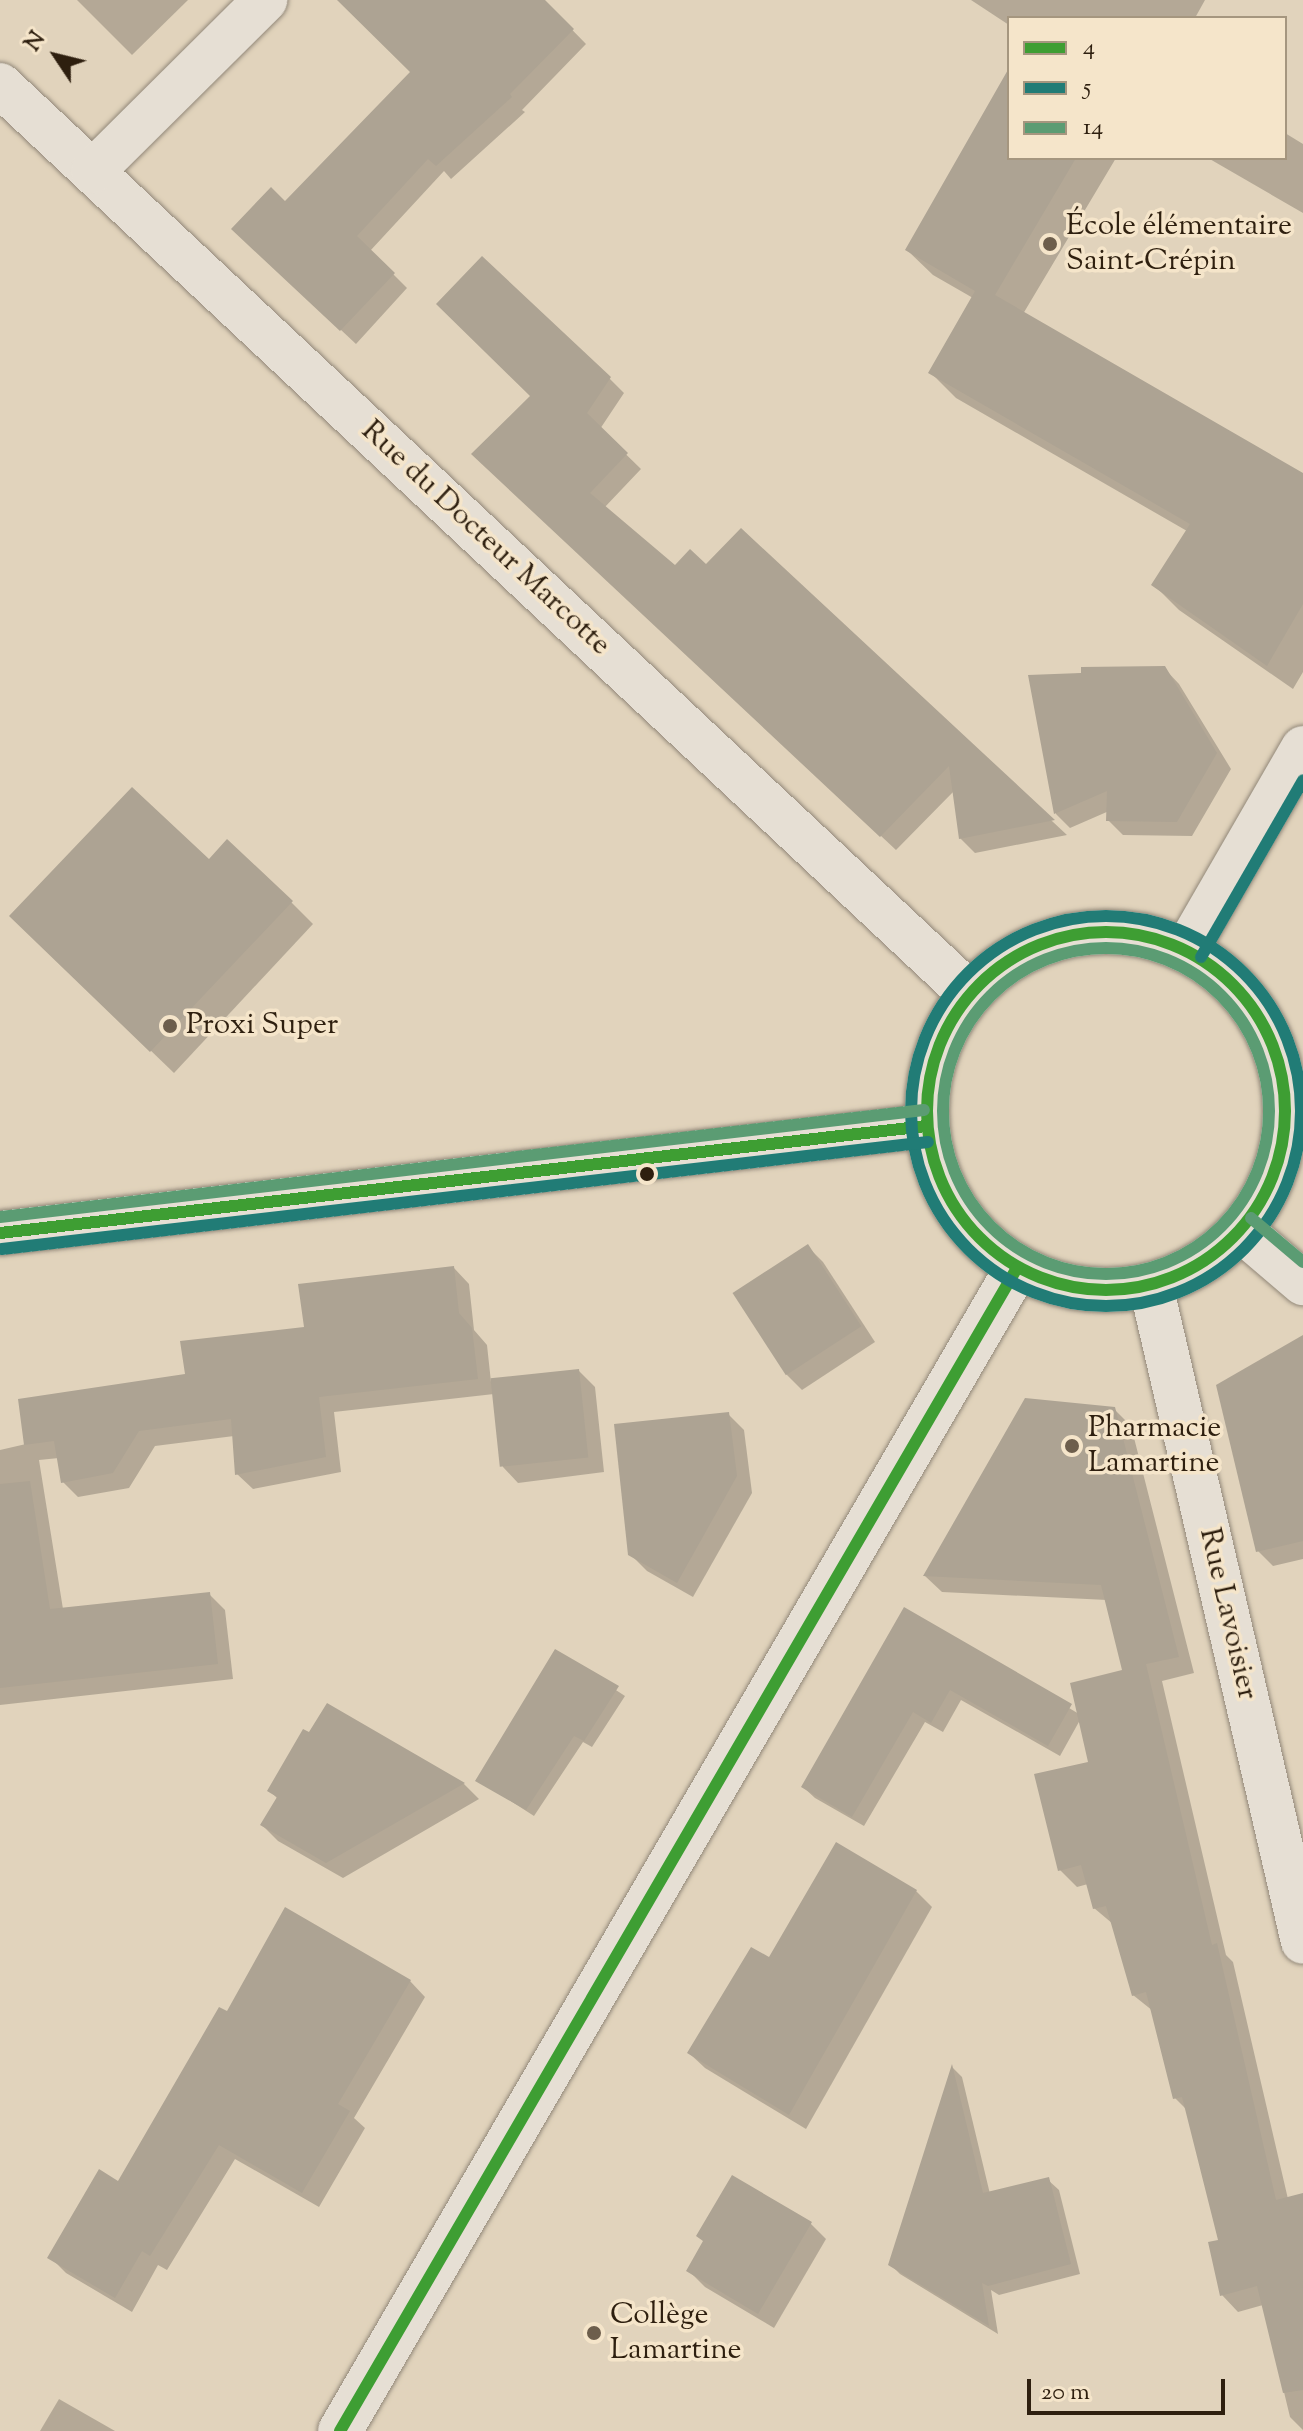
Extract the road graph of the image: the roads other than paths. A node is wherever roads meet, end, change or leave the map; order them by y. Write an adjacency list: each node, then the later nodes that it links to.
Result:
1 (265, 0): 3 (street)
2 (0, 85): 3 (street, Rue du Docteur Marcotte)
3 (93, 171): 6 (street, Rue du Docteur Marcotte)
4 (1303, 748): 5 (street)
5 (1187, 949): 6 (street); 7 (street)
6 (969, 993): 8 (street)
7 (1295, 1113): 9 (street)
8 (926, 1126): 10 (street); 11 (street)
9 (1241, 1230): 12 (street); 13 (street)
10 (0, 1233)
11 (1017, 1268): 13 (street); 15 (street)
12 (1303, 1283)
13 (1151, 1286): 14 (street, Rue Lavoisier)
14 (1303, 1942)
15 (340, 2431)

